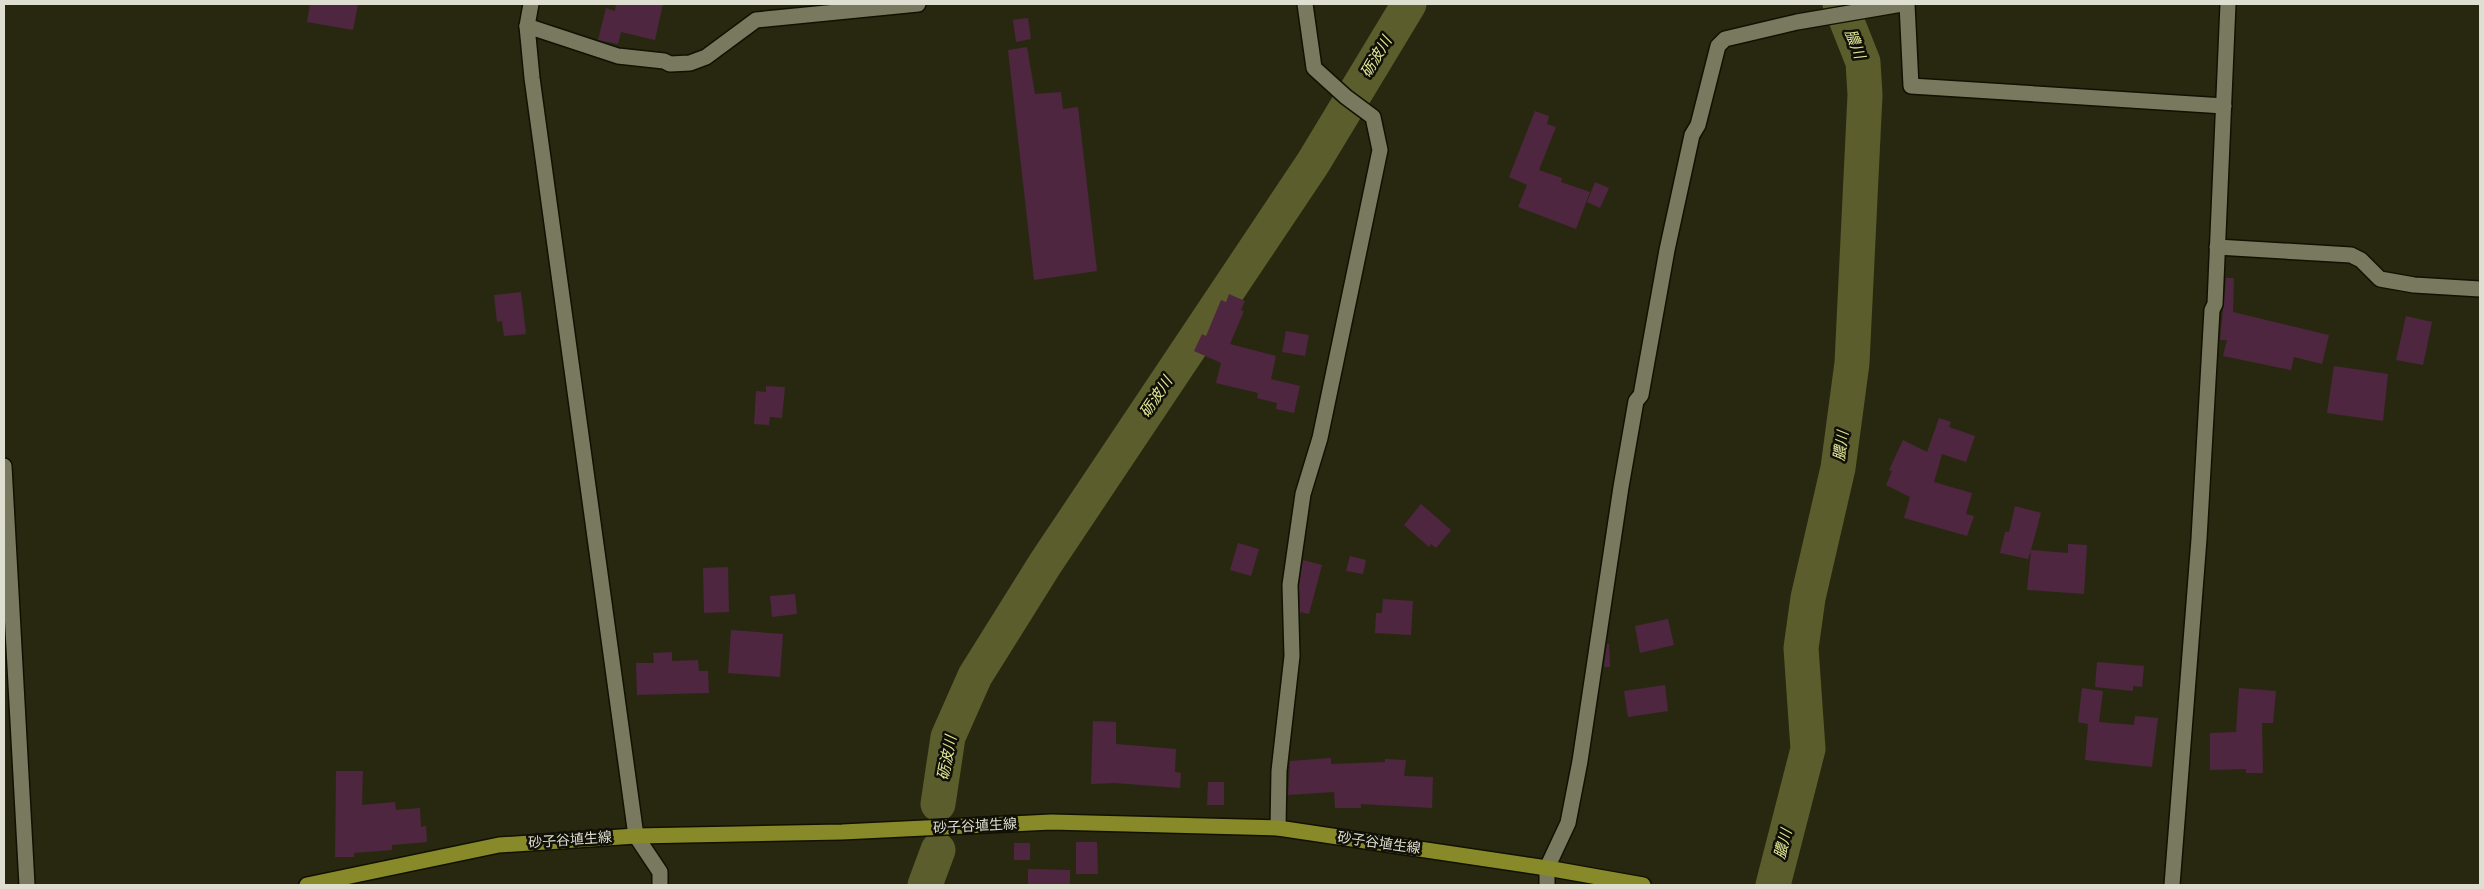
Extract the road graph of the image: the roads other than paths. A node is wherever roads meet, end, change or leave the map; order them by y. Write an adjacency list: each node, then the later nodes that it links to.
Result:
1 (531, 4): 7 (street)
2 (918, 4): 7 (street)
3 (1305, 4): 12 (street)
4 (1901, 4): 14 (street)
5 (1908, 4): 8 (street)
6 (2228, 4): 8 (street)
7 (527, 26): 13 (street)
8 (2224, 106): 9 (street)
9 (2217, 247): 10 (street); 20 (street)
10 (2480, 289)
11 (4, 466): 15 (street)
12 (1278, 828): 13 (main road, 砂子谷埴生線); 14 (main road, 砂子谷埴生線)
13 (636, 836): 16 (main road, 砂子谷埴生線); 17 (street)
14 (1547, 868): 18 (street); 19 (main road, 砂子谷埴生線)
15 (27, 885)
16 (307, 885)
17 (660, 885)
18 (1547, 885)
19 (1643, 885)
20 (2172, 885)

